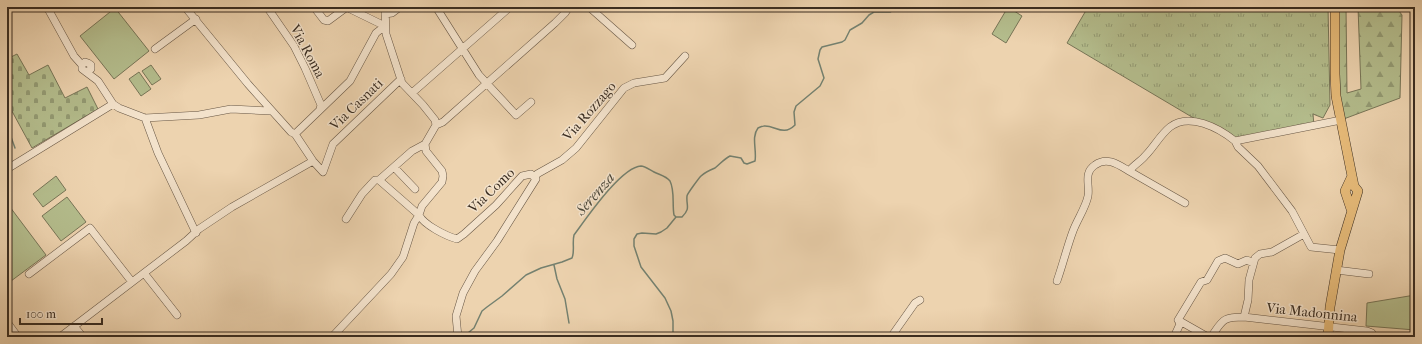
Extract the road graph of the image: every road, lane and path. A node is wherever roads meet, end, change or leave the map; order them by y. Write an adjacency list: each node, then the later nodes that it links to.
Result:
1 (47, 7): 23 (street)
2 (185, 7): 13 (street)
3 (267, 7): 24 (street, Via Roma)
4 (314, 7): 5 (street)
5 (347, 7): 14 (street)
6 (400, 7): 12 (street)
7 (436, 7): 16 (street)
8 (510, 7): 16 (street)
9 (589, 7): 15 (street)
10 (1335, 7): 27 (main road)
11 (569, 9): 20 (street)
12 (385, 10): 14 (street)
13 (196, 20): 17 (street); 25 (street)
14 (385, 26): 19 (street); 24 (street)
15 (632, 45)
16 (462, 48): 20 (street); 21 (street)
17 (155, 49)
18 (685, 56): 36 (street, Via Rozzago)
19 (401, 78): 21 (street); 32 (street, Via Casnati)
20 (486, 84): 22 (street); 28 (street)
21 (412, 93): 28 (street)
22 (531, 102)
23 (113, 104): 26 (street); 34 (street)
24 (320, 109): 29 (street)
25 (271, 111): 26 (street); 29 (street)
26 (145, 118): 42 (street)
27 (1341, 120): 30 (street); 44 (main road)
28 (436, 124): 31 (street)
29 (295, 134): 32 (street)
30 (1235, 141): 35 (street); 43 (street)
31 (425, 144): 33 (street); 40 (street)
32 (313, 161): 42 (street)
33 (394, 167): 37 (street); 38 (street)
34 (7, 169)
35 (1129, 171): 39 (street); 50 (street)
36 (535, 178): 40 (street, Via Como); 63 (street, Via Como)
37 (379, 180): 40 (street, Via Como); 41 (street)
38 (415, 189)
39 (1185, 203)
40 (420, 215): 62 (street)
41 (346, 219)
42 (196, 233): 47 (street)
43 (1304, 234): 44 (street); 45 (street)
44 (1340, 250): 46 (main road)
45 (1254, 261): 54 (street); 55 (street)
46 (1336, 270): 49 (street); 58 (main road)
47 (144, 273): 51 (street); 53 (street)
48 (29, 274): 51 (street)
49 (1369, 274)
50 (1057, 281)
51 (132, 282): 57 (street)
52 (920, 300): 64 (street)
53 (178, 315)
54 (1244, 317): 58 (street, Via Madonnina); 66 (street, Via Madonnina)
55 (1178, 320): 65 (street); 66 (street)
56 (7, 322): 59 (street)
57 (74, 326): 60 (street); 61 (street)
58 (1329, 327): 67 (main road); 68 (street, Via Madonnina)
59 (18, 337)
60 (60, 337)
61 (83, 337)
62 (332, 337)
63 (458, 337)
64 (891, 337)
65 (1174, 337)
66 (1209, 337)
67 (1328, 337)
68 (1374, 337)

